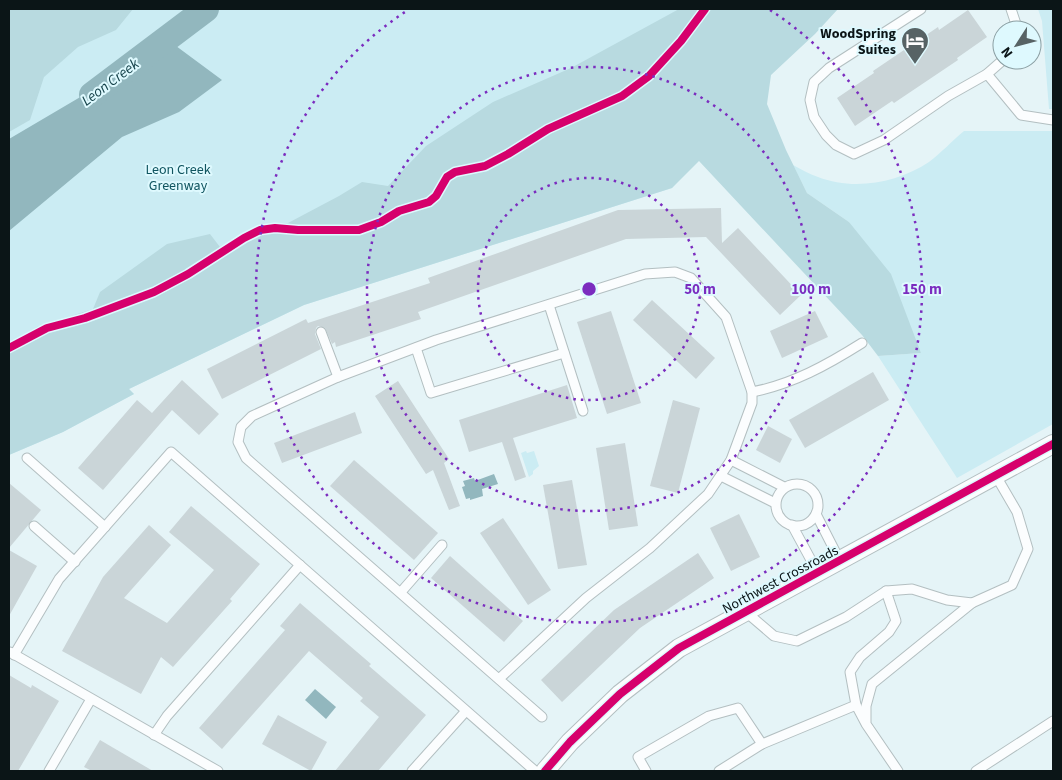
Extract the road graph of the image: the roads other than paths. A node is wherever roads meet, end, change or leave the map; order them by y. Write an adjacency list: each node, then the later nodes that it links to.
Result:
1 (921, 9): 3 (lane)
2 (992, 70): 3 (lane)
3 (987, 74): 4 (lane)
4 (1053, 120)
5 (549, 304): 8 (lane); 9 (lane); 11 (lane)
6 (321, 332): 10 (lane)
7 (862, 343): 11 (lane)
8 (416, 348): 9 (lane); 10 (lane)
9 (564, 353): 12 (lane)
10 (338, 377): 30 (lane)
11 (752, 392): 15 (lane)
12 (583, 411)
13 (1053, 444): 17 (street, Northwest Crossroads)
14 (27, 458): 23 (lane)
15 (731, 460): 16 (lane); 18 (lane)
16 (721, 476): 19 (lane); 34 (lane)
17 (996, 476): 25 (street, Northwest Crossroads); 31 (lane)
18 (784, 487): 19 (lane); 20 (lane)
19 (775, 503): 21 (lane)
20 (816, 514): 21 (lane); 25 (lane)
21 (792, 525): 28 (lane)
22 (34, 526): 26 (lane)
23 (106, 527): 26 (lane); 27 (lane)
24 (442, 545): 30 (lane)
25 (840, 561): 28 (street, Northwest Crossroads)
26 (75, 562): 33 (lane)
27 (300, 565): 37 (lane); 41 (lane)
28 (818, 573): 32 (street, Northwest Crossroads)
29 (886, 591): 31 (lane); 32 (lane); 36 (lane)
30 (401, 592): 34 (lane)
31 (972, 603): 40 (lane)
32 (746, 612): 47 (street, Northwest Crossroads)
33 (11, 653): 35 (lane)
34 (500, 678): 38 (lane)
35 (92, 700): 41 (lane); 43 (lane)
36 (856, 704): 40 (lane); 42 (lane)
37 (466, 711): 45 (lane); 46 (lane)
38 (542, 717)
39 (1053, 722): 51 (lane)
40 (866, 724): 50 (lane)
41 (154, 735): 44 (lane)
42 (762, 744): 48 (lane); 49 (lane)
43 (49, 771)
44 (218, 771)
45 (412, 771)
46 (535, 771)
47 (545, 771)
48 (646, 771)
49 (719, 771)
50 (898, 771)
51 (976, 771)

